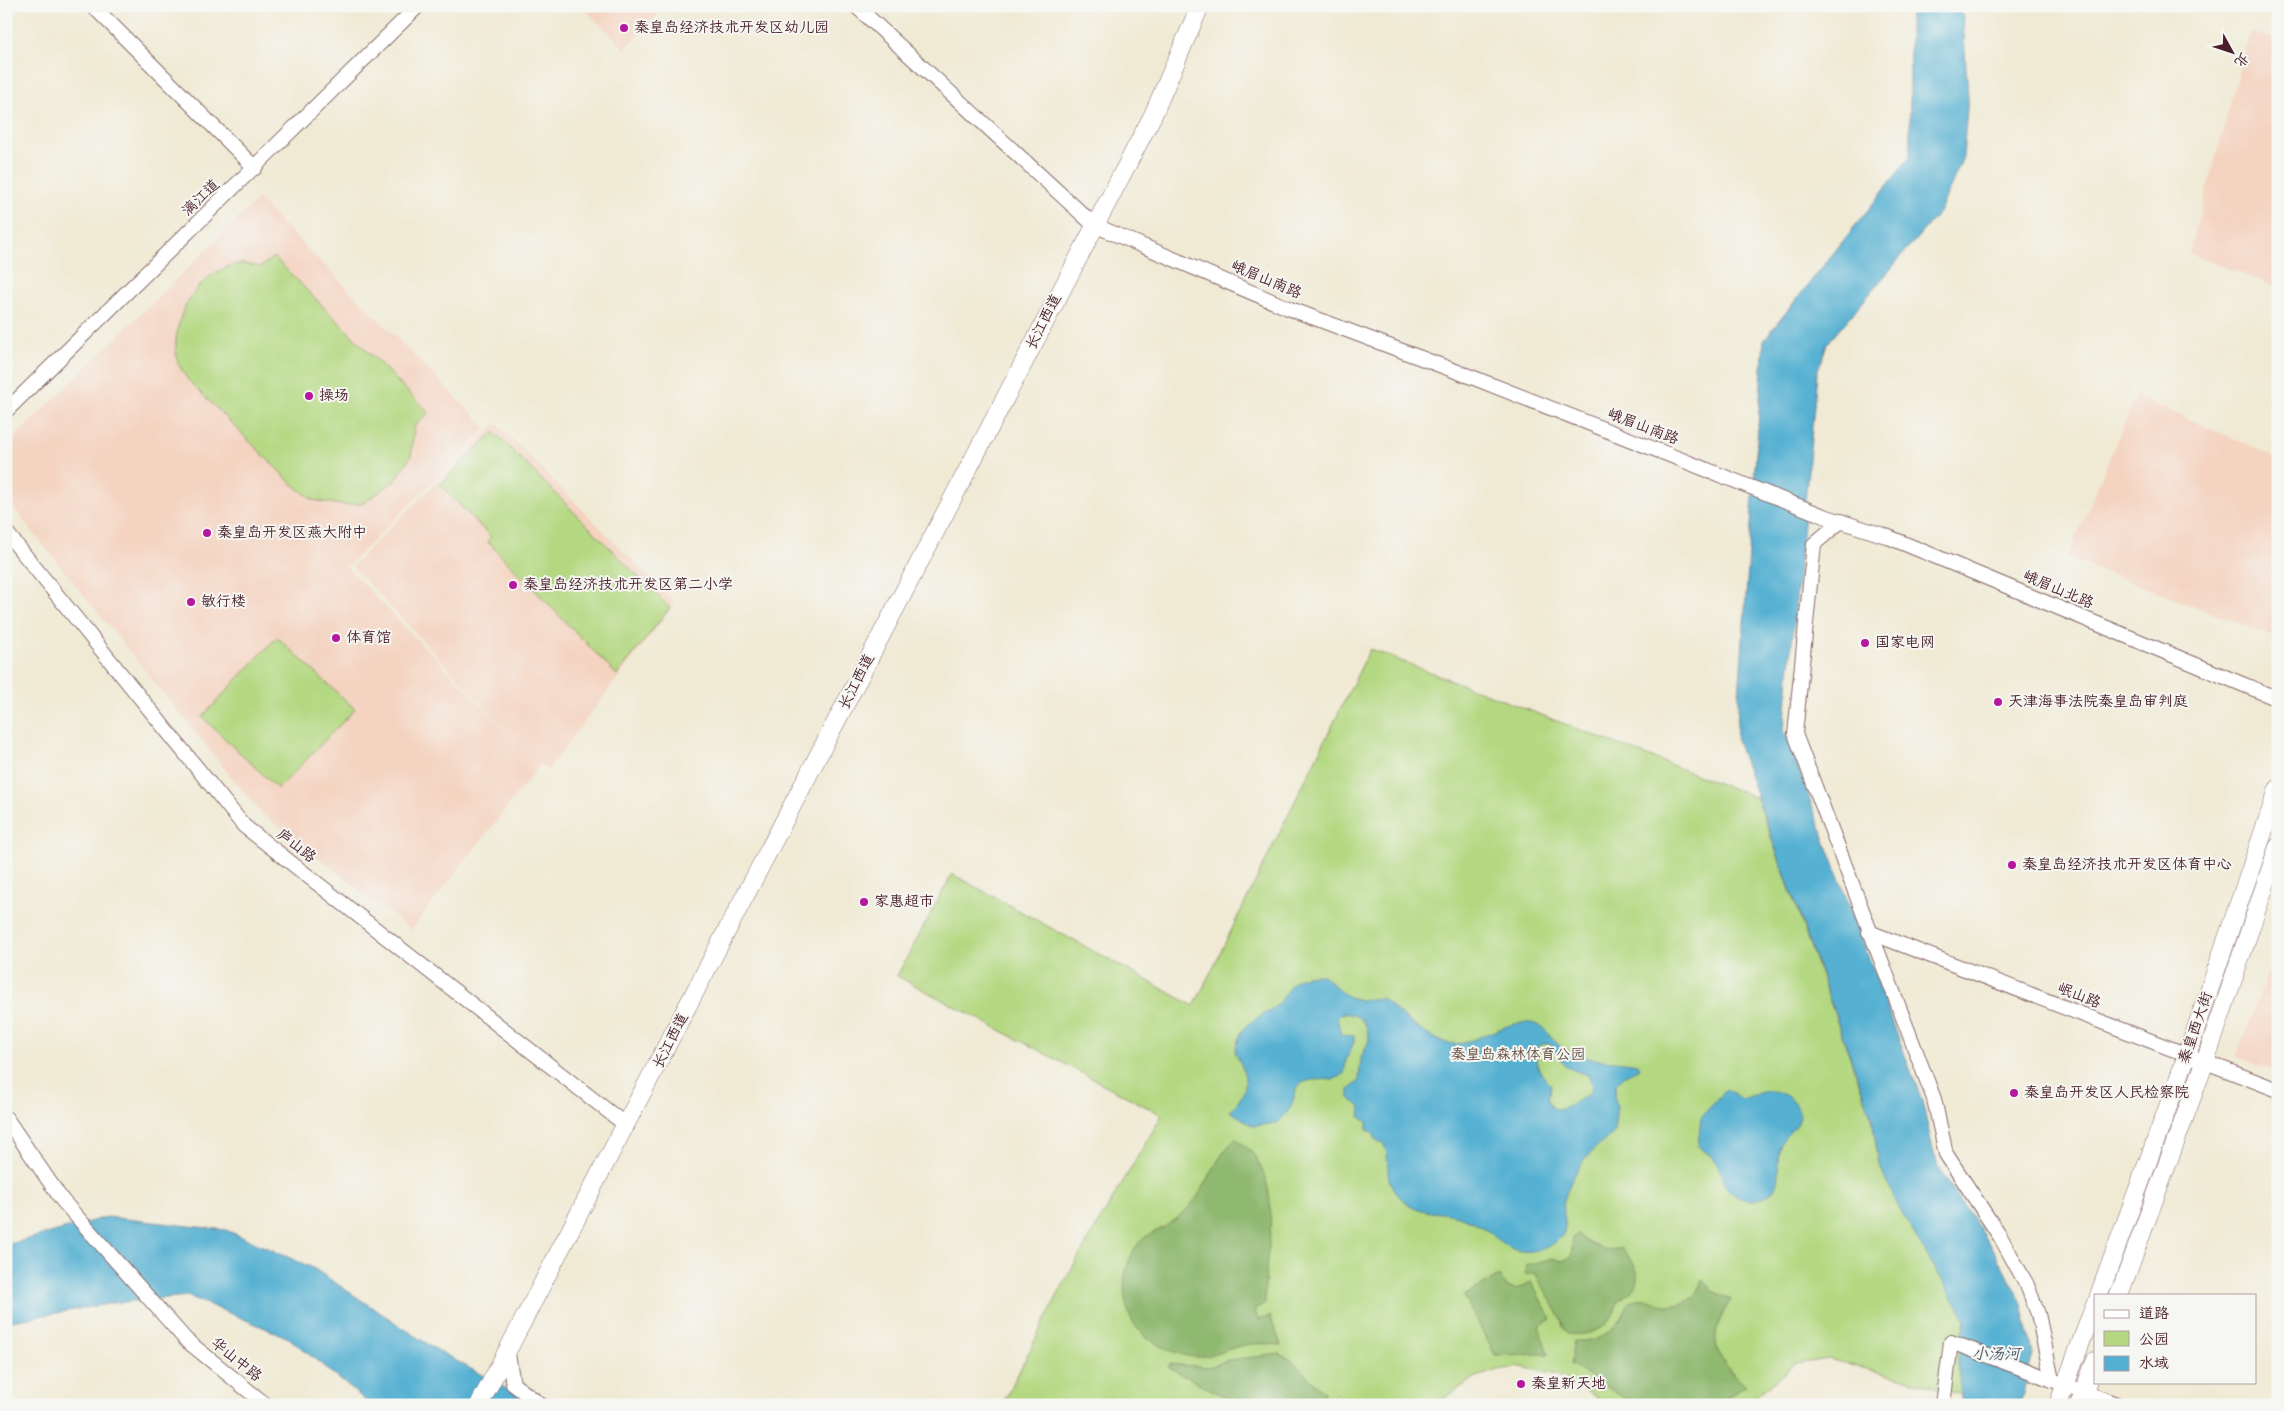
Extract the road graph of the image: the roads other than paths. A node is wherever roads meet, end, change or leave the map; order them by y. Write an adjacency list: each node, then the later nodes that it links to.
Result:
1 (92, 6): 5 (street)
2 (418, 6): 5 (street, 漓江道)
3 (856, 6): 6 (street, 峨眉山南路)
4 (1200, 6): 6 (main road, 长江西道)
5 (255, 168): 7 (street, 漓江道)
6 (1094, 226): 8 (street, 峨眉山南路); 19 (main road, 长江西道)
7 (6, 411)
8 (1824, 516): 9 (street, 峨眉山北路)
9 (1840, 521): 11 (street, 峨眉山北路); 14 (street)
10 (6, 532): 19 (street, 庐山路)
11 (2278, 699)
12 (2278, 789): 15 (main road, 秦皇西大街)
13 (2278, 847): 16 (main road, 秦皇西大街)
14 (1869, 932): 15 (street, 岷山路); 25 (street)
15 (2187, 1055): 16 (street, 岷山路); 20 (main road, 秦皇西大街)
16 (2205, 1062): 17 (street, 岷山路); 21 (main road, 秦皇西大街)
17 (2278, 1090)
18 (6, 1118): 27 (street, 华山中路)
19 (627, 1126): 23 (main road, 长江西道)
20 (2099, 1294)
21 (2119, 1294)
22 (2094, 1306): 25 (main road)
23 (508, 1354): 28 (main road, 长江西道); 29 (street)
24 (2094, 1364): 26 (main road)
25 (2052, 1380): 26 (street); 30 (street); 31 (main road)
26 (2081, 1398): 32 (street)
27 (266, 1405)
28 (480, 1405)
29 (541, 1405)
30 (1943, 1405)
31 (2058, 1405)
32 (2119, 1405)

